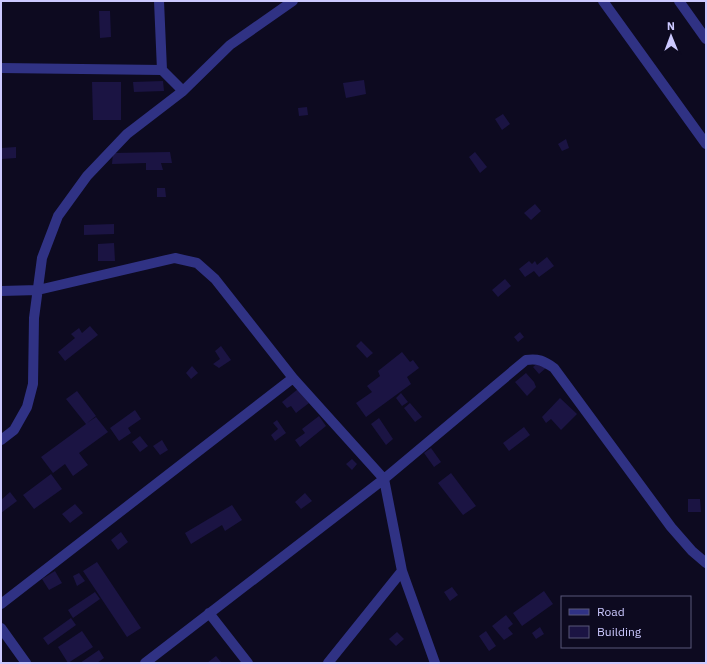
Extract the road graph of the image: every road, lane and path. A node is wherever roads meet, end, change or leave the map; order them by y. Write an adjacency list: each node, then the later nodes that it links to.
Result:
1 (159, 1): 7 (street)
2 (294, 1): 8 (street)
3 (603, 1): 9 (street)
4 (679, 1): 5 (street)
5 (706, 39)
6 (1, 68): 7 (street)
7 (162, 70): 8 (street)
8 (183, 90): 10 (street)
9 (706, 144)
10 (38, 290): 11 (street); 12 (street); 13 (street)
11 (1, 292)
12 (293, 378): 14 (street); 17 (street)
13 (1, 440)
14 (384, 480): 15 (street); 16 (street); 18 (street)
15 (706, 563)
16 (402, 571): 23 (street); 24 (street)
17 (1, 604)
18 (210, 614): 21 (street); 22 (street)
19 (1, 628): 20 (street)
20 (26, 663)
21 (145, 663)
22 (248, 663)
23 (328, 663)
24 (435, 663)

